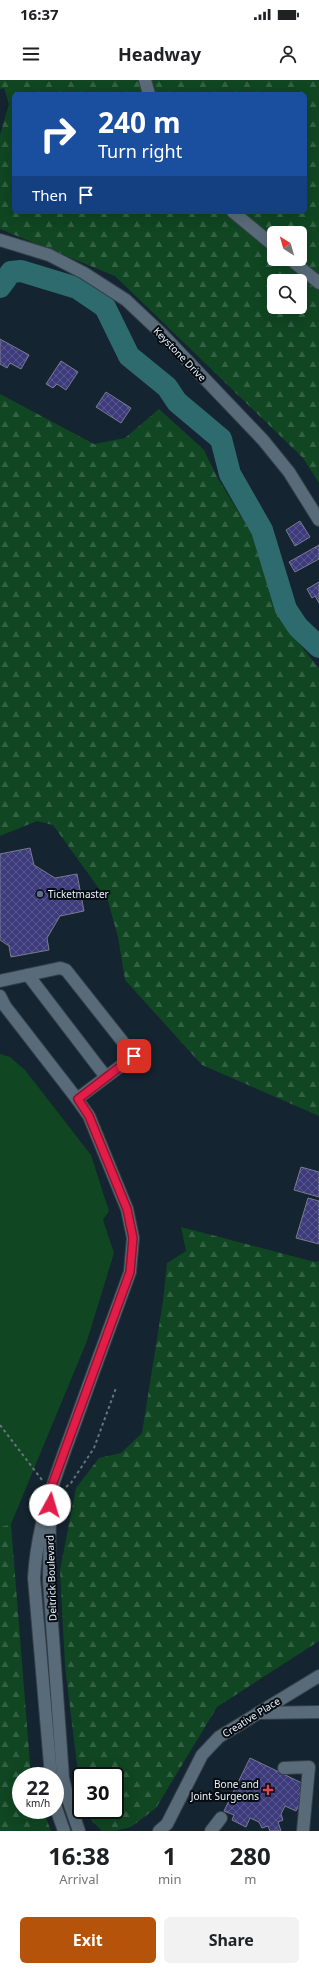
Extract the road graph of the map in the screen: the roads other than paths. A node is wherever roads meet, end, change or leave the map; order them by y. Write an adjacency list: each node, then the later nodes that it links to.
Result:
1 (145, 80): 2 (street)
2 (148, 92)
3 (235, 214): 5 (street)
4 (0, 240): 8 (street, Keystone Drive)
5 (267, 240)
6 (298, 266): 7 (street)
7 (319, 283)
8 (319, 520)
9 (28, 975): 10 (street); 12 (street); 12 (street)
10 (0, 981)
11 (2, 1003): 13 (street)
12 (106, 1078): 13 (street)
13 (78, 1099): 14 (street)
14 (50, 1491): 18 (street, Deitrick Boulevard); 23 (street, Deitrick Boulevard)
15 (319, 1676): 17 (street, Creative Place)
16 (319, 1712): 17 (street)
17 (256, 1713): 24 (street, Creative Place)
18 (50, 1767)
19 (284, 1768): 26 (street)
20 (221, 1818): 25 (street)
21 (60, 1819): 22 (street)
22 (64, 1831)
23 (79, 1831)
24 (159, 1831)
25 (211, 1831)
26 (303, 1831)

